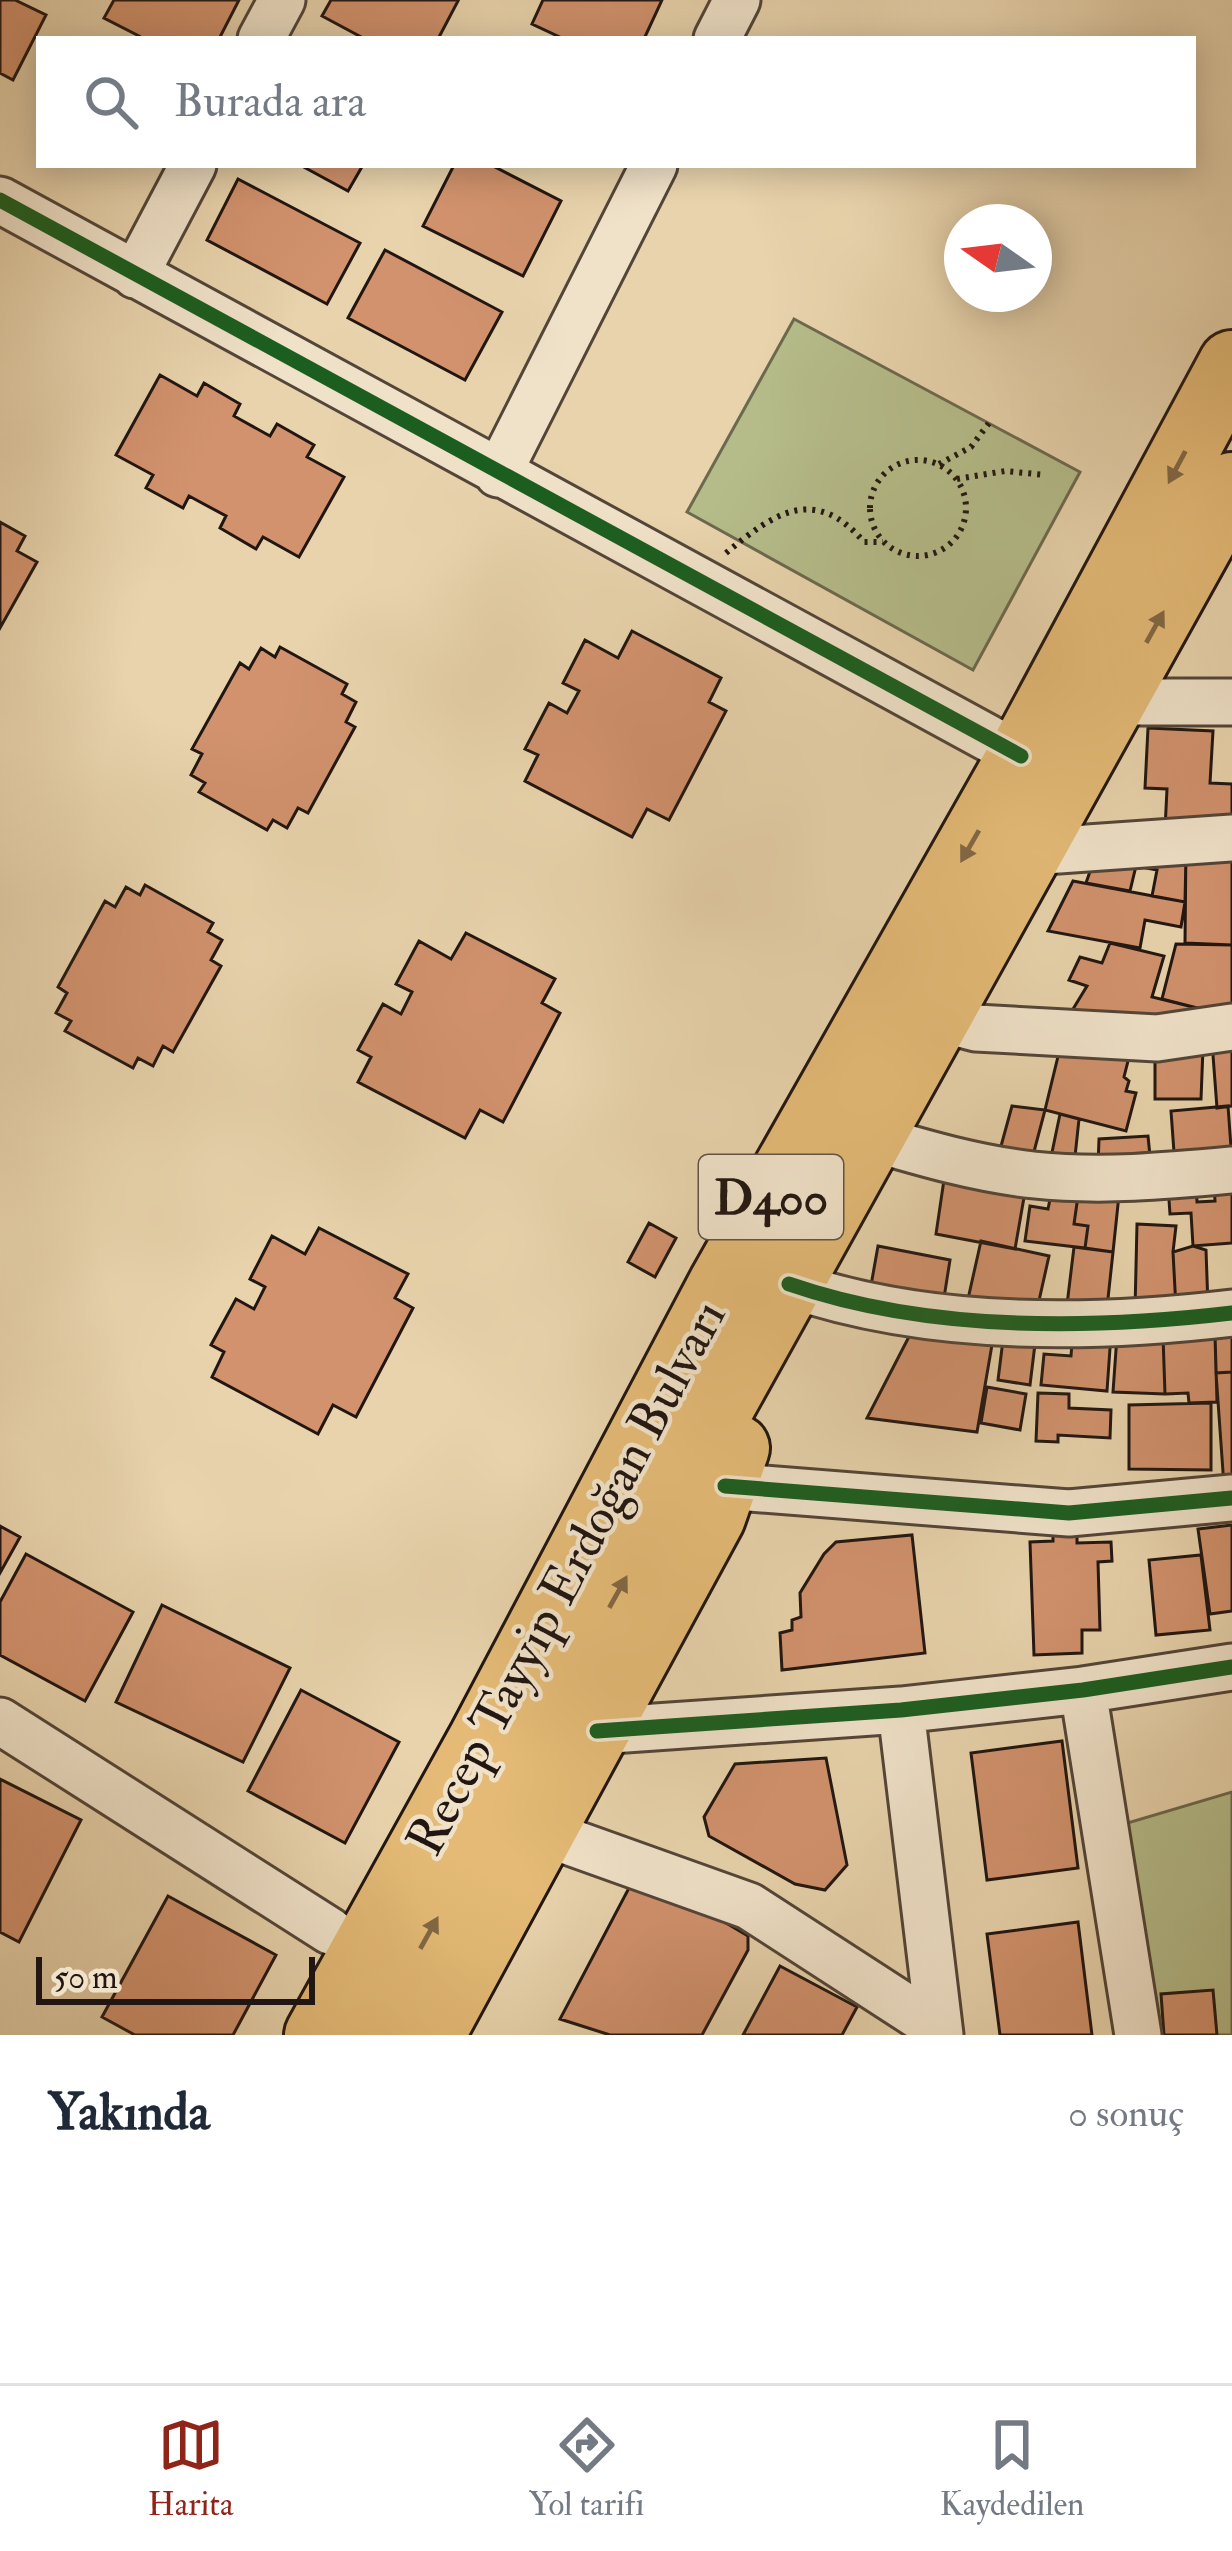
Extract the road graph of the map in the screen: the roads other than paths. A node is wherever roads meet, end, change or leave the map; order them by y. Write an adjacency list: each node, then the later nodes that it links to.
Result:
1 (282, 0): 3 (street)
2 (737, 0): 4 (street)
3 (263, 36)
4 (719, 36)
5 (192, 168): 8 (street)
6 (652, 168): 10 (street)
7 (0, 200): 8 (street)
8 (135, 275): 10 (street)
9 (1232, 364): 14 (highway, Recep Tayyip Erdoğan Bulvarı / D400, one-way to 14)
10 (498, 474): 14 (street)
11 (1232, 486): 12 (highway, Recep Tayyip Erdoğan Bulvarı / D400, one-way to 11)
12 (1114, 702): 13 (street); 16 (highway, Recep Tayyip Erdoğan Bulvarı / D400)
13 (1232, 702)
14 (1021, 756): 21 (highway, Recep Tayyip Erdoğan Bulvarı / D400, one-way to 21)
15 (1232, 838): 16 (street)
16 (1030, 851): 17 (highway, Recep Tayyip Erdoğan Bulvarı / D400)
17 (937, 1018): 18 (street); 19 (highway, Recep Tayyip Erdoğan Bulvarı / D400)
18 (1232, 1027)
19 (869, 1138): 20 (street); 21 (highway, Recep Tayyip Erdoğan Bulvarı / D400)
20 (1232, 1170)
21 (758, 1299): 22 (street); 23 (highway); 31 (highway); 34 (highway, Recep Tayyip Erdoğan Bulvarı / D400); 35 (highway, Recep Tayyip Erdoğan Bulvarı / D400, one-way to 21)
22 (1232, 1313)
23 (725, 1486): 24 (street); 29 (highway)
24 (1232, 1498)
25 (1232, 1667): 26 (street)
26 (1083, 1690): 27 (street); 37 (street)
27 (901, 1710): 29 (street); 32 (street)
28 (0, 1720): 31 (street)
29 (597, 1730): 30 (highway)
30 (542, 1832): 32 (street); 36 (highway)
31 (330, 1931): 33 (highway)
32 (939, 2032)
33 (272, 2035)
34 (318, 2035)
35 (372, 2035)
36 (431, 2035)
37 (1138, 2035)

